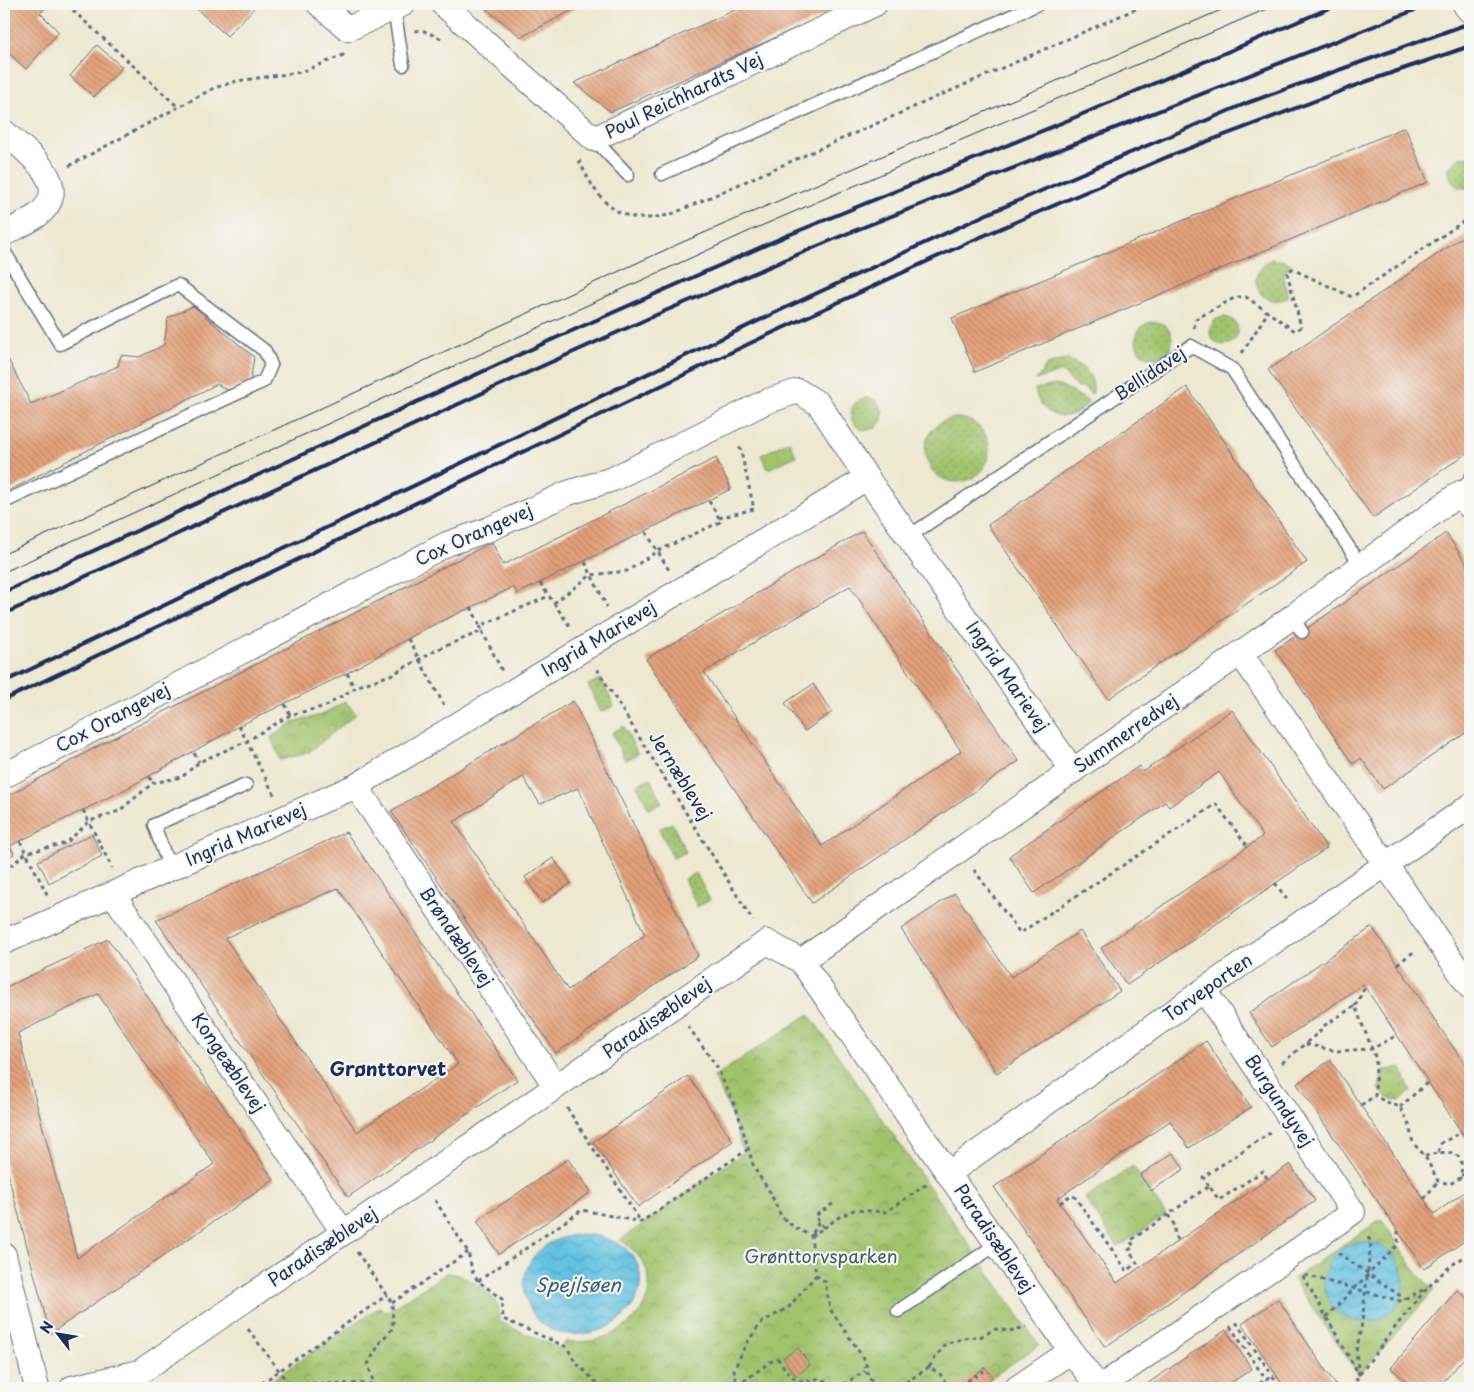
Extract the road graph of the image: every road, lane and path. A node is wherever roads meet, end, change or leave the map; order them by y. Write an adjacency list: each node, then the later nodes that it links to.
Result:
1 (319, 4): 11 (street)
2 (443, 4): 15 (street, Poul Reichhardts Vej)
3 (875, 4): 15 (street, Poul Reichhardts Vej)
4 (1038, 4): 16 (lane)
5 (1467, 4): 8 (street)
6 (67, 5): 13 (path)
7 (398, 6): 10 (lane); 11 (street)
8 (1470, 8)
9 (422, 30): 10 (path)
10 (398, 33): 12 (lane)
11 (350, 40): 13 (path)
12 (403, 65)
13 (177, 106): 18 (path)
14 (4, 132): 18 (street)
15 (594, 139): 17 (lane)
16 (662, 174)
17 (628, 175)
18 (50, 182): 20 (street)
19 (1470, 217): 22 (path, Bellidavej)
20 (4, 234)
21 (4, 251): 29 (lane)
22 (1268, 312): 23 (path, Bellidavej); 24 (path)
23 (1191, 346): 24 (lane); 32 (lane, Bellidavej)
24 (1232, 369): 35 (lane)
25 (733, 419): 26 (street, Cox Orangevej); 30 (path); 59 (street, Cox Orangevej)
26 (867, 478): 32 (street, Ingrid Marievej); 42 (street, Ingrid Marievej)
27 (1467, 493): 35 (street)
28 (709, 501): 30 (path)
29 (4, 502)
30 (719, 518): 33 (path)
31 (646, 532): 33 (path)
32 (908, 537): 58 (street, Ingrid Marievej)
33 (658, 551): 36 (path)
34 (585, 562): 36 (path)
35 (1361, 566): 46 (street)
36 (591, 575): 39 (path); 42 (path)
37 (540, 583): 38 (path, Jernæblevej)
38 (549, 596): 39 (path, Jernæblevej); 41 (path)
39 (554, 603): 45 (path, Jernæblevej)
40 (471, 607): 41 (path)
41 (480, 626): 43 (path)
42 (617, 628): 45 (street, Ingrid Marievej)
43 (482, 631): 47 (path); 50 (path)
44 (408, 639): 47 (path)
45 (584, 648): 50 (street, Ingrid Marievej); 76 (path, Jernæblevej)
46 (1240, 653): 58 (street, Summerredvej); 70 (street)
47 (418, 660): 49 (path); 53 (path)
48 (347, 673): 49 (path)
49 (354, 688): 52 (path)
50 (513, 691): 53 (street, Ingrid Marievej)
51 (285, 704): 52 (path)
52 (290, 715): 55 (path)
53 (456, 725): 63 (street, Ingrid Marievej)
54 (239, 726): 55 (path)
55 (247, 741): 57 (path)
56 (194, 753): 57 (path)
57 (199, 762): 61 (path)
58 (1073, 771): 78 (street, Summerredvej)
59 (4, 776)
60 (149, 777): 61 (path)
61 (153, 783): 66 (path)
62 (246, 785): 71 (lane)
63 (356, 786): 71 (street, Ingrid Marievej); 89 (street, Brøndæblevej)
64 (1470, 806): 70 (street, Torveporten)
65 (83, 810): 66 (path)
66 (90, 821): 69 (path); 74 (path)
67 (20, 841): 69 (path)
68 (1248, 847): 73 (path)
69 (26, 853): 72 (path); 75 (path)
70 (1387, 863): 79 (street); 81 (street, Torveporten)
71 (170, 869): 74 (street, Ingrid Marievej)
72 (4, 870)
73 (978, 876)
74 (117, 892): 75 (street, Ingrid Marievej); 114 (street, Kongeæblevej)
75 (59, 918): 77 (street, Ingrid Marievej)
76 (752, 919)
77 (4, 942)
78 (801, 961): 82 (street, Paradisæblevej); 98 (street, Paradisæblevej)
79 (1470, 987)
80 (1365, 988): 83 (path)
81 (1204, 990): 93 (street, Burgundyvej); 98 (street, Torveporten)
82 (674, 1006): 89 (street, Paradisæblevej); 95 (path)
83 (1355, 1006): 85 (path); 86 (path)
84 (1397, 1036): 86 (path)
85 (1306, 1044): 86 (path); 87 (path)
86 (1372, 1049): 90 (path)
87 (1294, 1054)
88 (1428, 1082): 92 (path)
89 (556, 1087): 101 (street, Paradisæblevej); 111 (path)
90 (1376, 1096): 91 (path); 92 (path)
91 (1360, 1105)
92 (1400, 1107): 97 (path)
93 (1291, 1119): 104 (path); 108 (street, Burgundyvej)
94 (1462, 1132): 96 (path)
95 (747, 1150): 111 (path); 115 (path)
96 (1438, 1152): 97 (path); 100 (path)
97 (1425, 1156): 103 (path)
98 (949, 1173): 112 (path); 118 (street, Paradisæblevej)
99 (1470, 1174): 100 (path)
100 (1461, 1175): 103 (path)
101 (422, 1179): 114 (street, Paradisæblevej); 119 (path)
102 (1268, 1180): 104 (path)
103 (1438, 1181): 105 (path)
104 (1209, 1186): 109 (path)
105 (1424, 1199)
106 (834, 1203): 110 (path)
107 (1060, 1203): 109 (path)
108 (1353, 1212): 132 (street, Paradisæblevej)
109 (1168, 1215): 116 (path)
110 (819, 1221): 112 (path); 115 (path)
111 (641, 1222): 125 (path)
112 (824, 1228): 115 (path)
113 (1398, 1231): 123 (path)
114 (343, 1232): 129 (path); 133 (street, Paradisæblevej)
115 (811, 1236): 124 (path)
116 (1178, 1241)
117 (1370, 1242): 123 (path)
118 (997, 1244): 134 (lane); 136 (street, Paradisæblevej)
119 (468, 1252): 125 (path); 131 (path)
120 (1338, 1253): 123 (path)
121 (4, 1255): 151 (street)
122 (1470, 1255): 126 (path)
123 (1367, 1274): 127 (path); 128 (path); 130 (path)
124 (816, 1276): 141 (path); 149 (path)
125 (478, 1281): 155 (path)
126 (1430, 1286): 130 (path); 144 (path)
127 (1353, 1289): 128 (path); 135 (path); 135 (path)
128 (1365, 1292): 130 (path); 144 (path)
129 (387, 1295): 131 (path); 140 (path)
130 (1402, 1299)
131 (392, 1302): 148 (path)
132 (1217, 1307): 138 (street, Paradisæblevej); 146 (path)
133 (232, 1309): 140 (path); 145 (street, Paradisæblevej)
134 (898, 1311)
135 (1326, 1317): 144 (path)
136 (1050, 1320): 138 (street, Paradisæblevej); 139 (path)
137 (1238, 1324): 143 (path)
138 (1071, 1351): 159 (street)
139 (929, 1367): 156 (path); 157 (path)
140 (279, 1370): 147 (path); 153 (path)
141 (865, 1371): 149 (path); 156 (path)
142 (984, 1371): 150 (path)
143 (1272, 1375): 146 (path); 161 (path)
144 (1359, 1375): 162 (path)
145 (146, 1380): 152 (street)
146 (1266, 1380): 160 (path)
147 (288, 1383): 148 (path); 154 (path)
148 (374, 1386)
149 (736, 1387)
150 (972, 1387): 158 (path)
151 (37, 1388)
152 (72, 1388)
153 (255, 1388)
154 (292, 1388)
155 (610, 1388)
156 (892, 1388)
157 (949, 1388)
158 (966, 1388)
159 (1017, 1388)
160 (1253, 1388)
161 (1271, 1388)
162 (1352, 1388)

